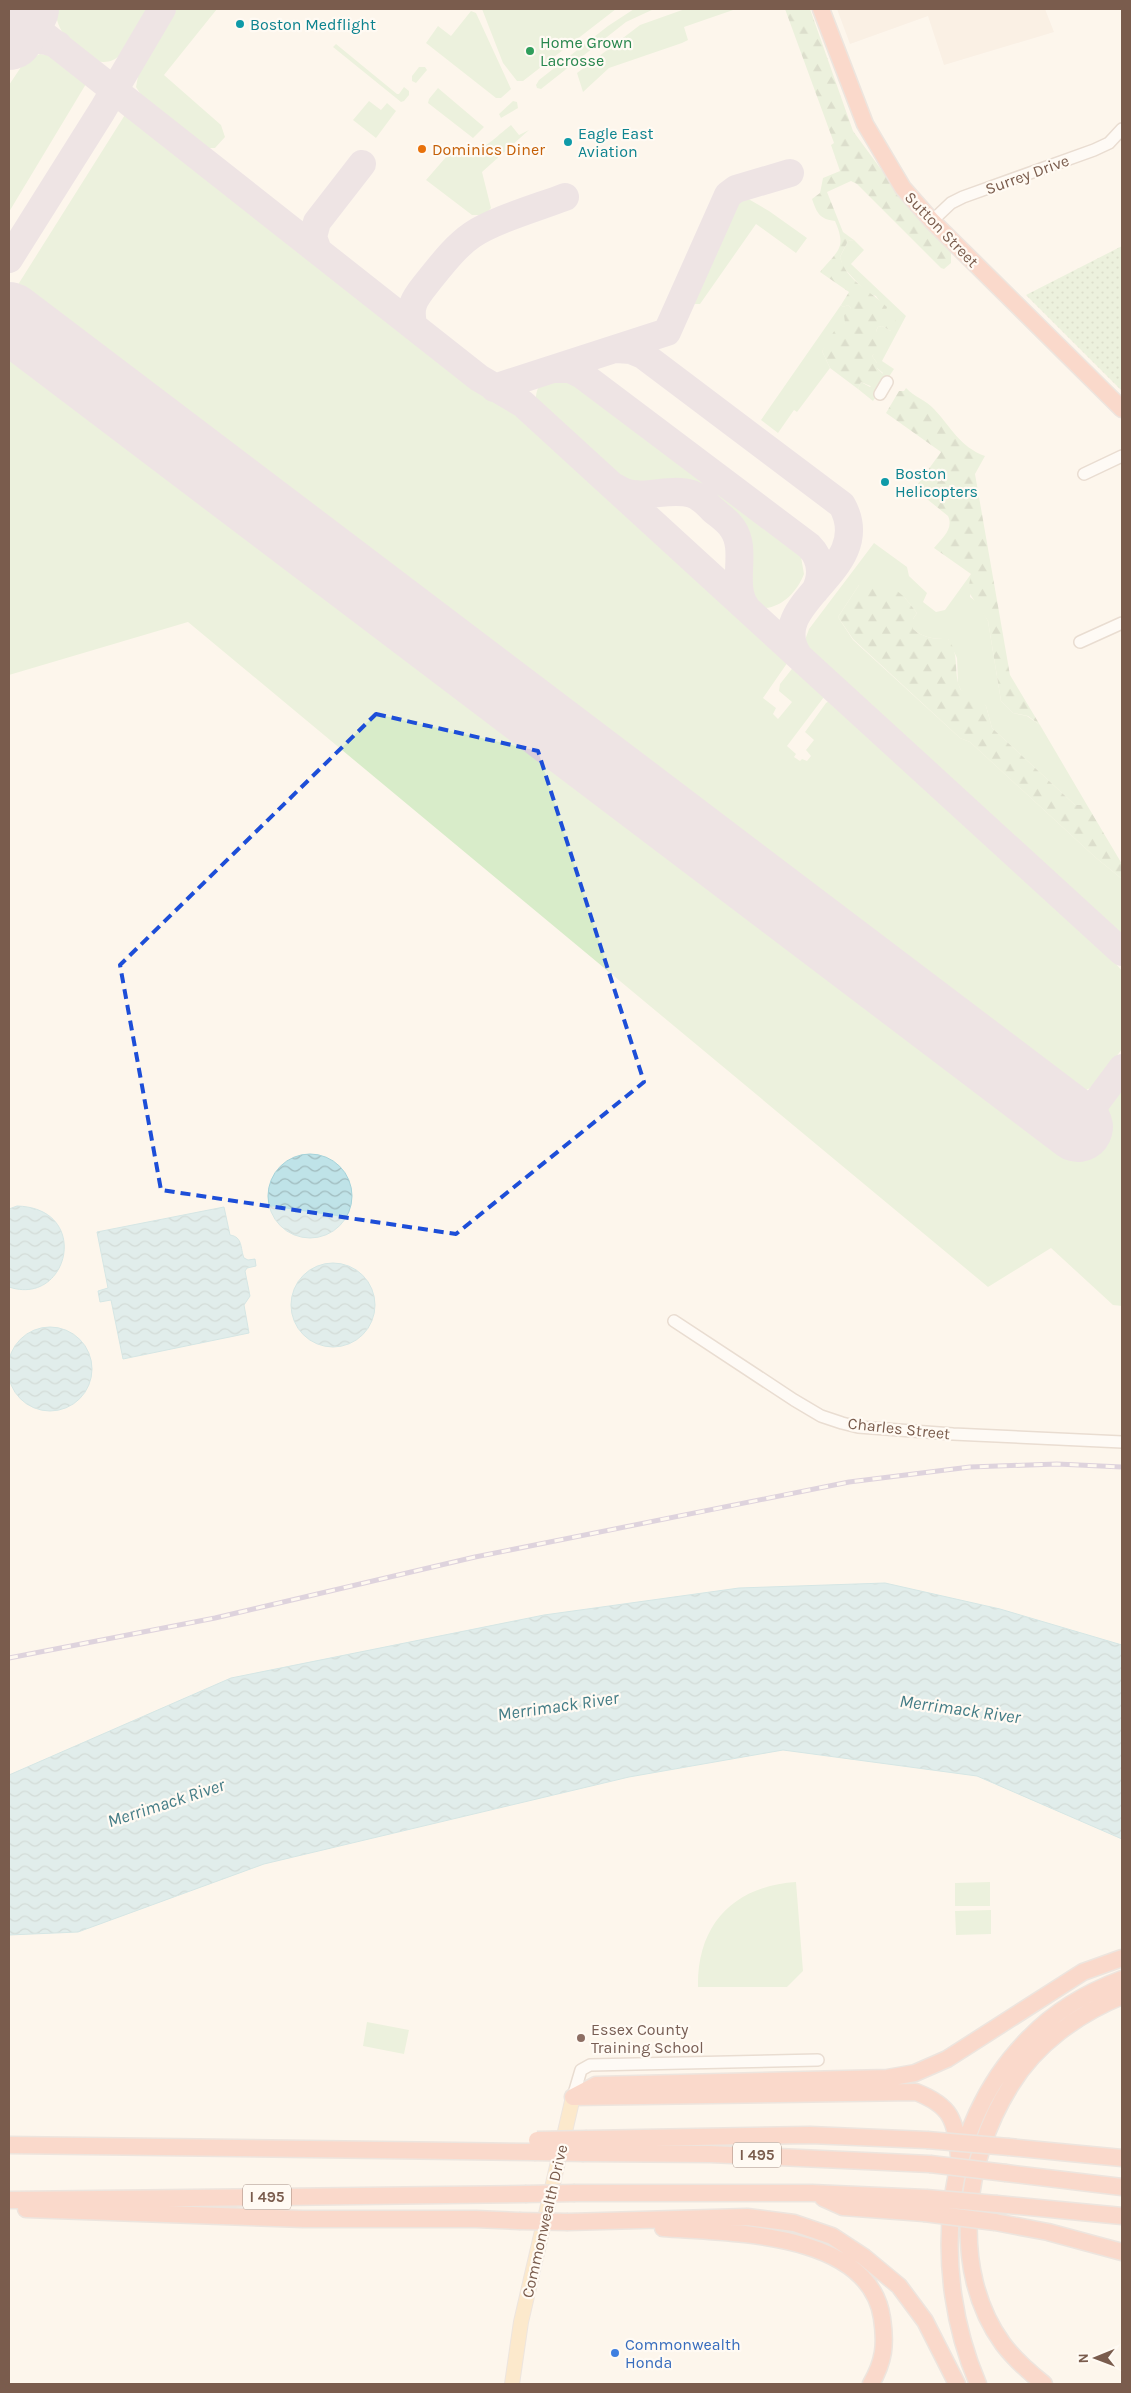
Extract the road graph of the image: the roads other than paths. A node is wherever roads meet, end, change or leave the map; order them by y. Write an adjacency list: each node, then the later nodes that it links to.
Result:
1 (821, 9): 3 (highway, Sutton Street)
2 (1122, 129): 3 (street, Surrey Drive)
3 (932, 221): 6 (highway, Sutton Street)
4 (887, 382): 5 (street)
5 (880, 394)
6 (1122, 409)
7 (1122, 456): 8 (street)
8 (1084, 474)
9 (1122, 623): 10 (street)
10 (1080, 642)
11 (674, 1321): 12 (street, Charles Street)
12 (1122, 1442)
13 (1122, 1958): 17 (highway)
14 (1122, 1979): 20 (highway)
15 (1122, 1996): 33 (highway)
16 (818, 2060): 17 (street, Commonwealth Drive)
17 (573, 2097): 20 (highway); 29 (main road, Commonwealth Drive)
18 (9, 2145): 19 (highway, I 495, bridge)
19 (585, 2146): 21 (highway, bridge); 22 (highway, I 495, bridge)
20 (960, 2158): 32 (highway)
21 (1122, 2158)
22 (1122, 2187)
23 (9, 2200): 24 (highway, I 495, bridge)
24 (925, 2206): 26 (highway, I 495, bridge); 28 (highway, bridge)
25 (9, 2208): 27 (highway, bridge)
26 (1122, 2216)
27 (568, 2222): 30 (highway); 31 (highway)
28 (1122, 2252)
29 (512, 2384)
30 (870, 2384)
31 (957, 2384)
32 (978, 2384)
33 (1044, 2384)

